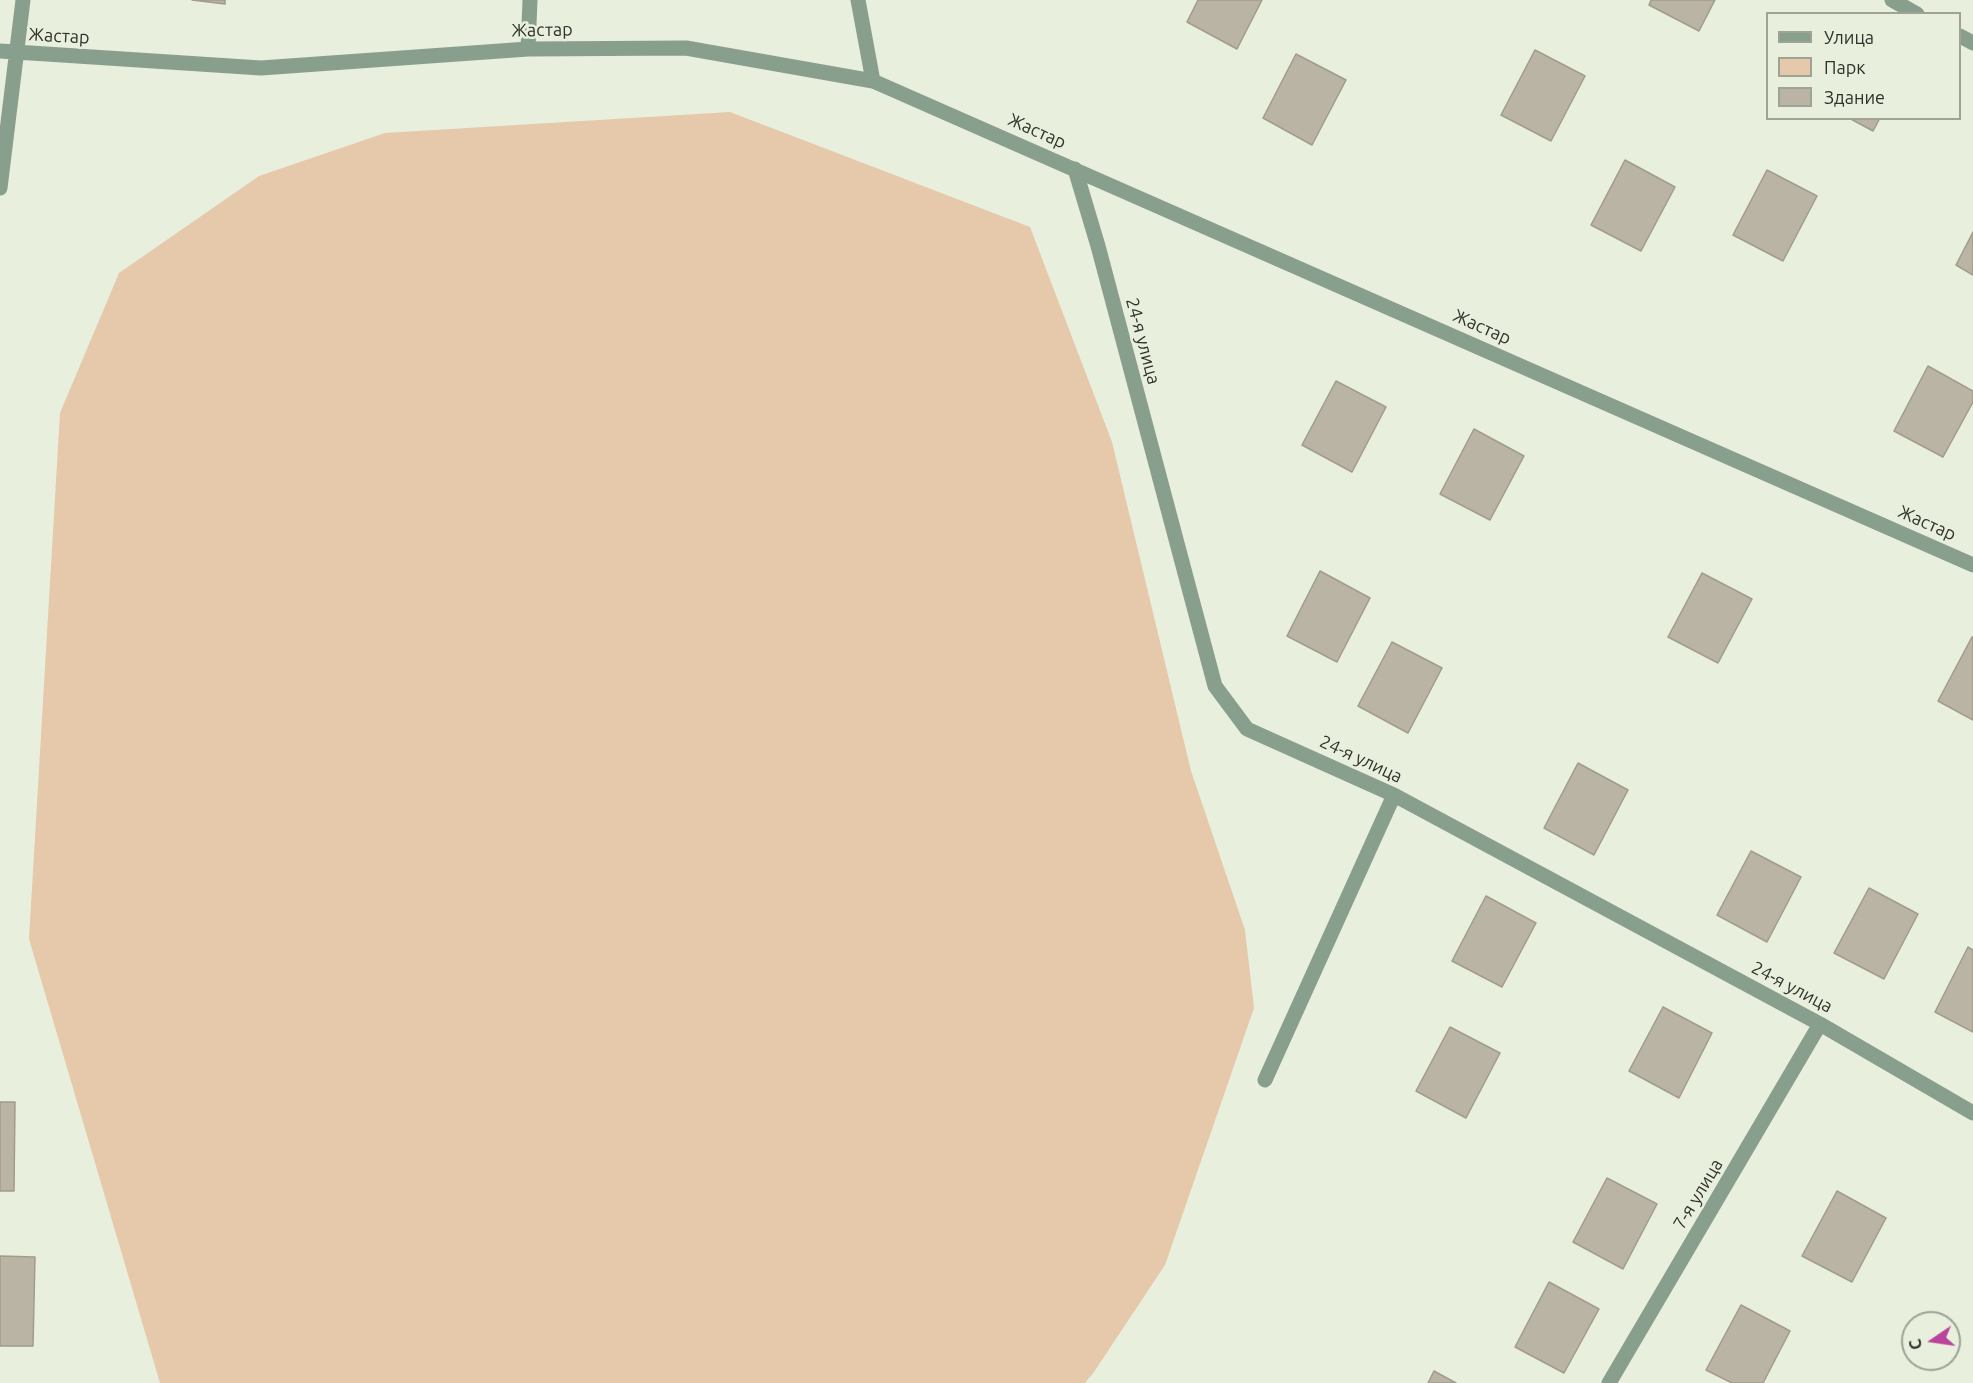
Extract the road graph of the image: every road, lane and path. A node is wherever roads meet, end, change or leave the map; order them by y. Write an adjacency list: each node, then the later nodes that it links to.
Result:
1 (23, 0): 8 (street)
2 (530, 0): 6 (street)
3 (858, 0): 9 (street)
4 (1892, 0): 5 (street)
5 (1913, 12)
6 (528, 49): 8 (street, Жастар); 9 (street, Жастар)
7 (0, 51): 8 (street, Жастар)
8 (17, 53): 11 (street)
9 (873, 81): 10 (street, Жастар)
10 (1075, 169): 12 (street, Жастар); 13 (street, 24-я улица)
11 (0, 188)
12 (1971, 560)
13 (1394, 795): 14 (street, 24-я улица); 15 (street)
14 (1820, 1024): 16 (street, 24-я улица); 17 (street, 7-я улица)
15 (1265, 1080)
16 (1973, 1113)
17 (1609, 1383)

